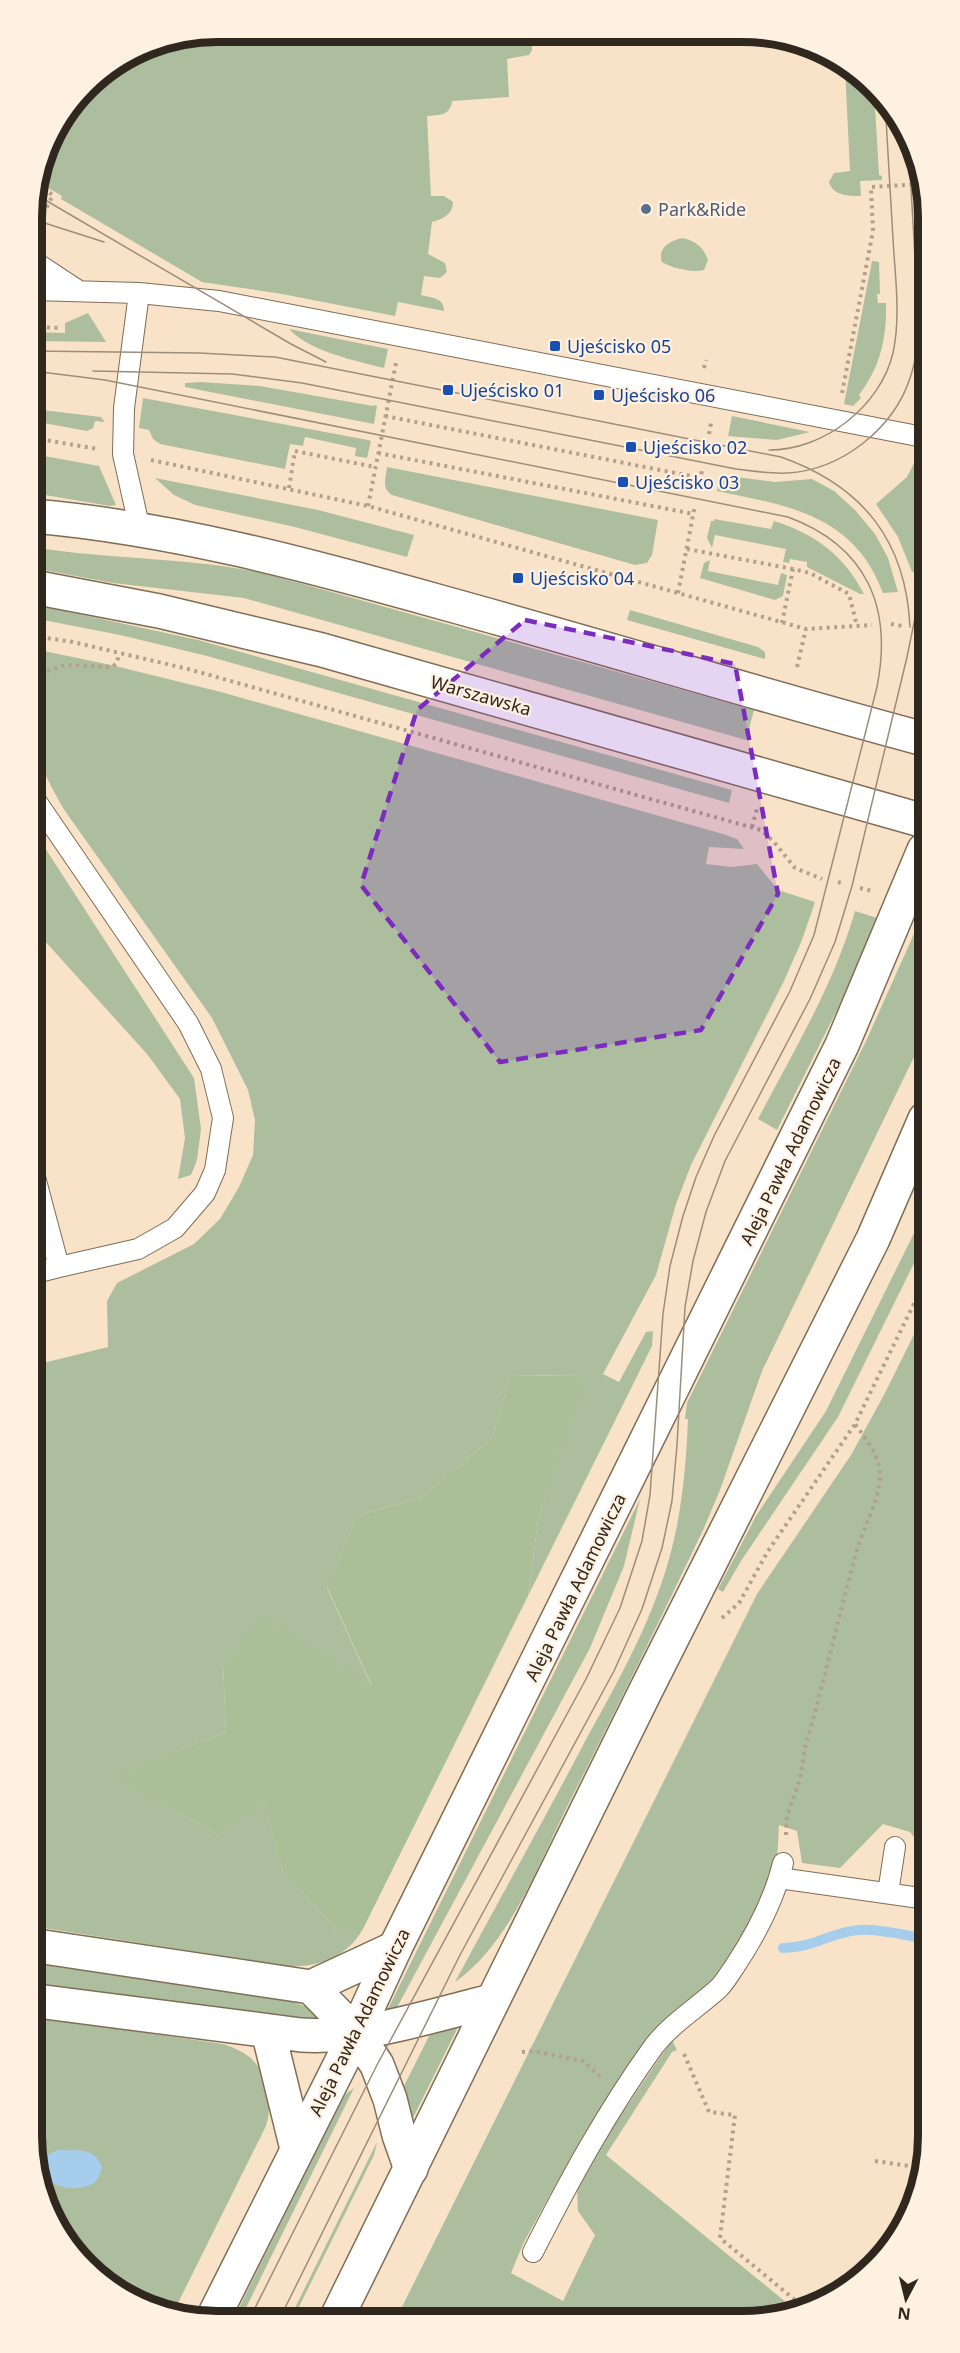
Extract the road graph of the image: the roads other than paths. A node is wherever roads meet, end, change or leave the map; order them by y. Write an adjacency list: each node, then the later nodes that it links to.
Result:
1 (42, 267): 3 (lane)
2 (42, 290): 3 (lane)
3 (79, 291): 4 (lane)
4 (139, 293): 5 (lane); 7 (lane)
5 (918, 436)
6 (42, 517): 7 (main road)
7 (140, 530): 9 (main road)
8 (42, 589): 11 (main road, Warszawska)
9 (918, 737)
10 (42, 810): 15 (lane)
11 (918, 819)
12 (918, 864): 21 (main road, Aleja Pawła Adamowicza)
13 (918, 1135): 23 (main road)
14 (42, 1203): 15 (lane)
15 (59, 1267): 16 (lane)
16 (42, 1271)
17 (895, 1847): 18 (lane)
18 (888, 1893): 19 (lane); 29 (lane)
19 (918, 1898)
20 (42, 1947): 22 (main road)
21 (395, 1948): 22 (main road); 26 (main road, Aleja Pawła Adamowicza)
22 (311, 1987): 26 (main road)
23 (492, 2001): 26 (main road); 28 (main road)
24 (42, 2002): 25 (main road)
25 (268, 2031): 26 (main road); 27 (main road)
26 (356, 2033): 27 (main road, Aleja Pawła Adamowicza); 28 (main road)
27 (297, 2149): 30 (main road, Aleja Pawła Adamowicza)
28 (411, 2169): 31 (main road)
29 (533, 2252)
30 (216, 2311)
31 (340, 2311)

